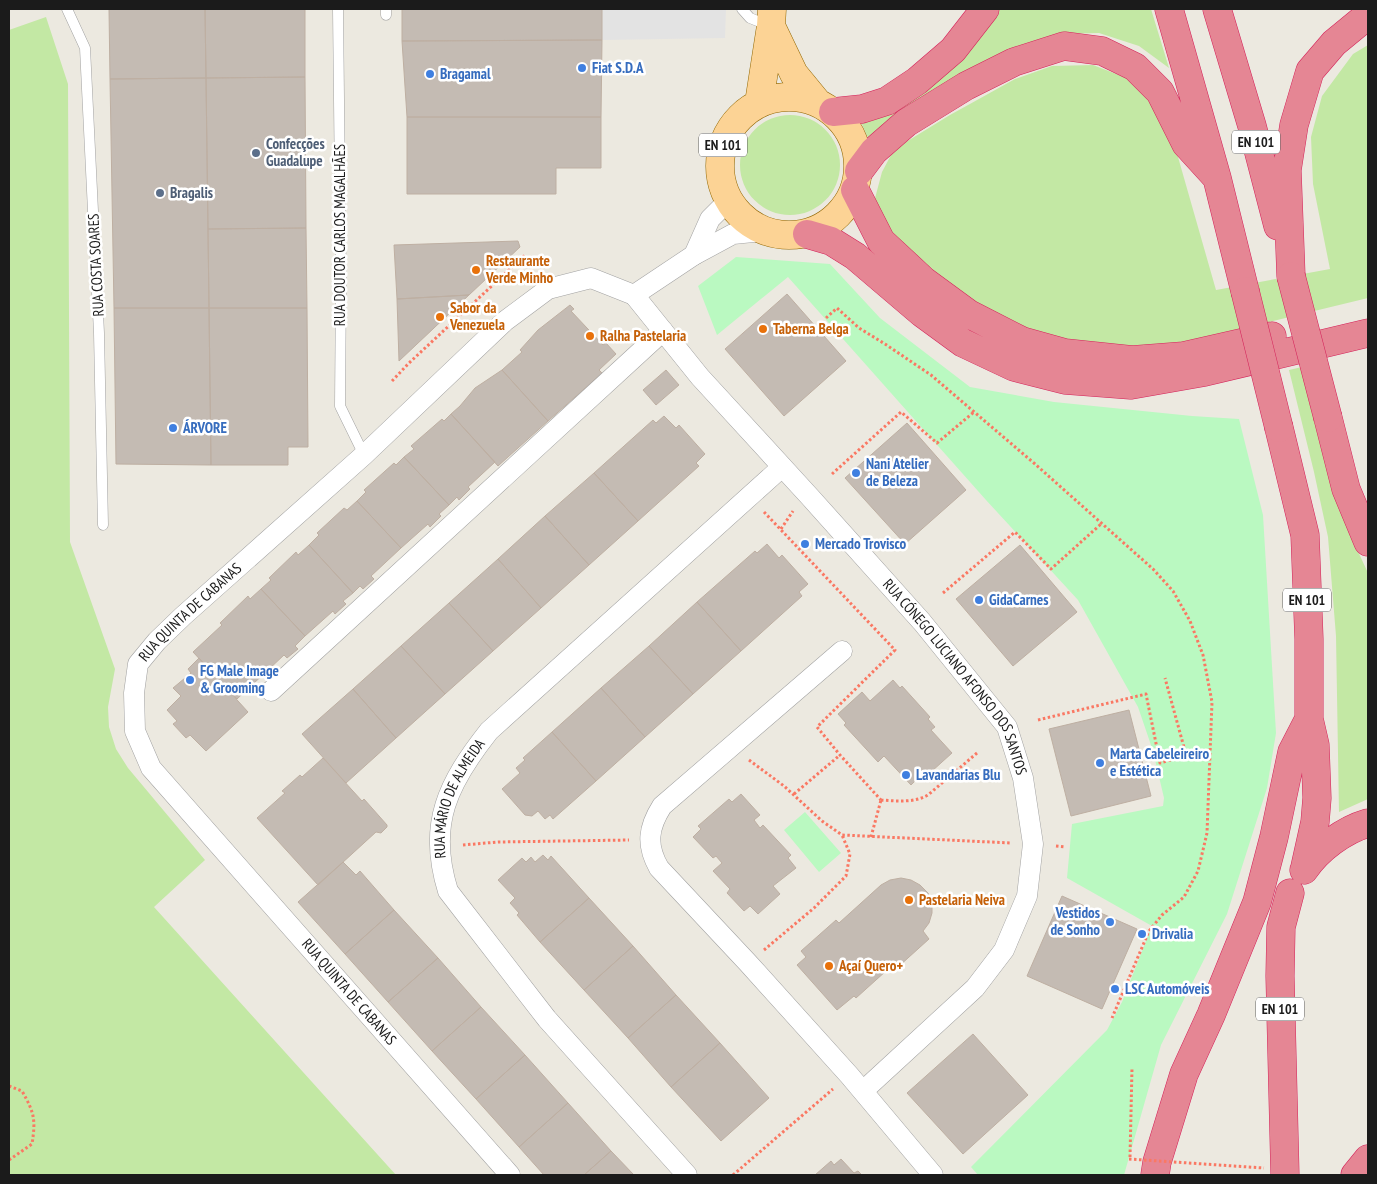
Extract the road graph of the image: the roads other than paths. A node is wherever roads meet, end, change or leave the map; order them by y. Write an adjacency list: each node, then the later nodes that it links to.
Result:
1 (67, 9): 24 (lane, RUA COSTA SOARES)
2 (338, 9): 22 (lane, RUA DOUTOR CARLOS MAGALHÃES)
3 (742, 9): 7 (lane)
4 (985, 9): 10 (highway)
5 (1169, 9): 11 (highway, EN 101)
6 (1217, 9): 17 (highway, EN 101)
7 (771, 17): 9 (main road); 10 (main road)
8 (1368, 17): 17 (highway)
9 (759, 103): 10 (main road, EN 101); 13 (main road, EN 101)
10 (825, 107): 12 (main road)
11 (1217, 178): 12 (highway); 28 (highway, EN 101, bridge)
12 (857, 181): 15 (main road, EN 101); 19 (highway)
13 (728, 201): 14 (main road, EN 101); 16 (street)
14 (763, 231): 15 (main road, EN 101); 16 (street)
15 (807, 234): 21 (highway)
16 (694, 254): 18 (street)
17 (1291, 276): 25 (highway, EN 101, bridge)
18 (634, 295): 20 (street, RUA CÓNEGO LUCIANO AFONSO DOS SANTOS); 22 (street, RUA QUINTA DE CABANAS)
19 (1368, 314)
20 (663, 331): 23 (street, RUA CÓNEGO LUCIANO AFONSO DOS SANTOS); 27 (street)
21 (1368, 332)
22 (364, 455): 36 (street, RUA QUINTA DE CABANAS)
23 (782, 467): 33 (street, RUA CÓNEGO LUCIANO AFONSO DOS SANTOS); 37 (street, RUA MÁRIO DE ALMEIDA)
24 (103, 524)
25 (1368, 542)
26 (842, 651): 33 (street)
27 (271, 691)
28 (1309, 720): 30 (highway, EN 101); 32 (highway)
29 (1368, 823): 30 (highway)
30 (1305, 867): 31 (highway, EN 101)
31 (1290, 893): 32 (highway); 35 (highway, EN 101)
32 (1211, 1015): 39 (highway)
33 (864, 1091): 38 (street)
34 (1368, 1159): 40 (highway)
35 (1275, 1172)
36 (510, 1175)
37 (688, 1175)
38 (933, 1175)
39 (1155, 1175)
40 (1355, 1175)

